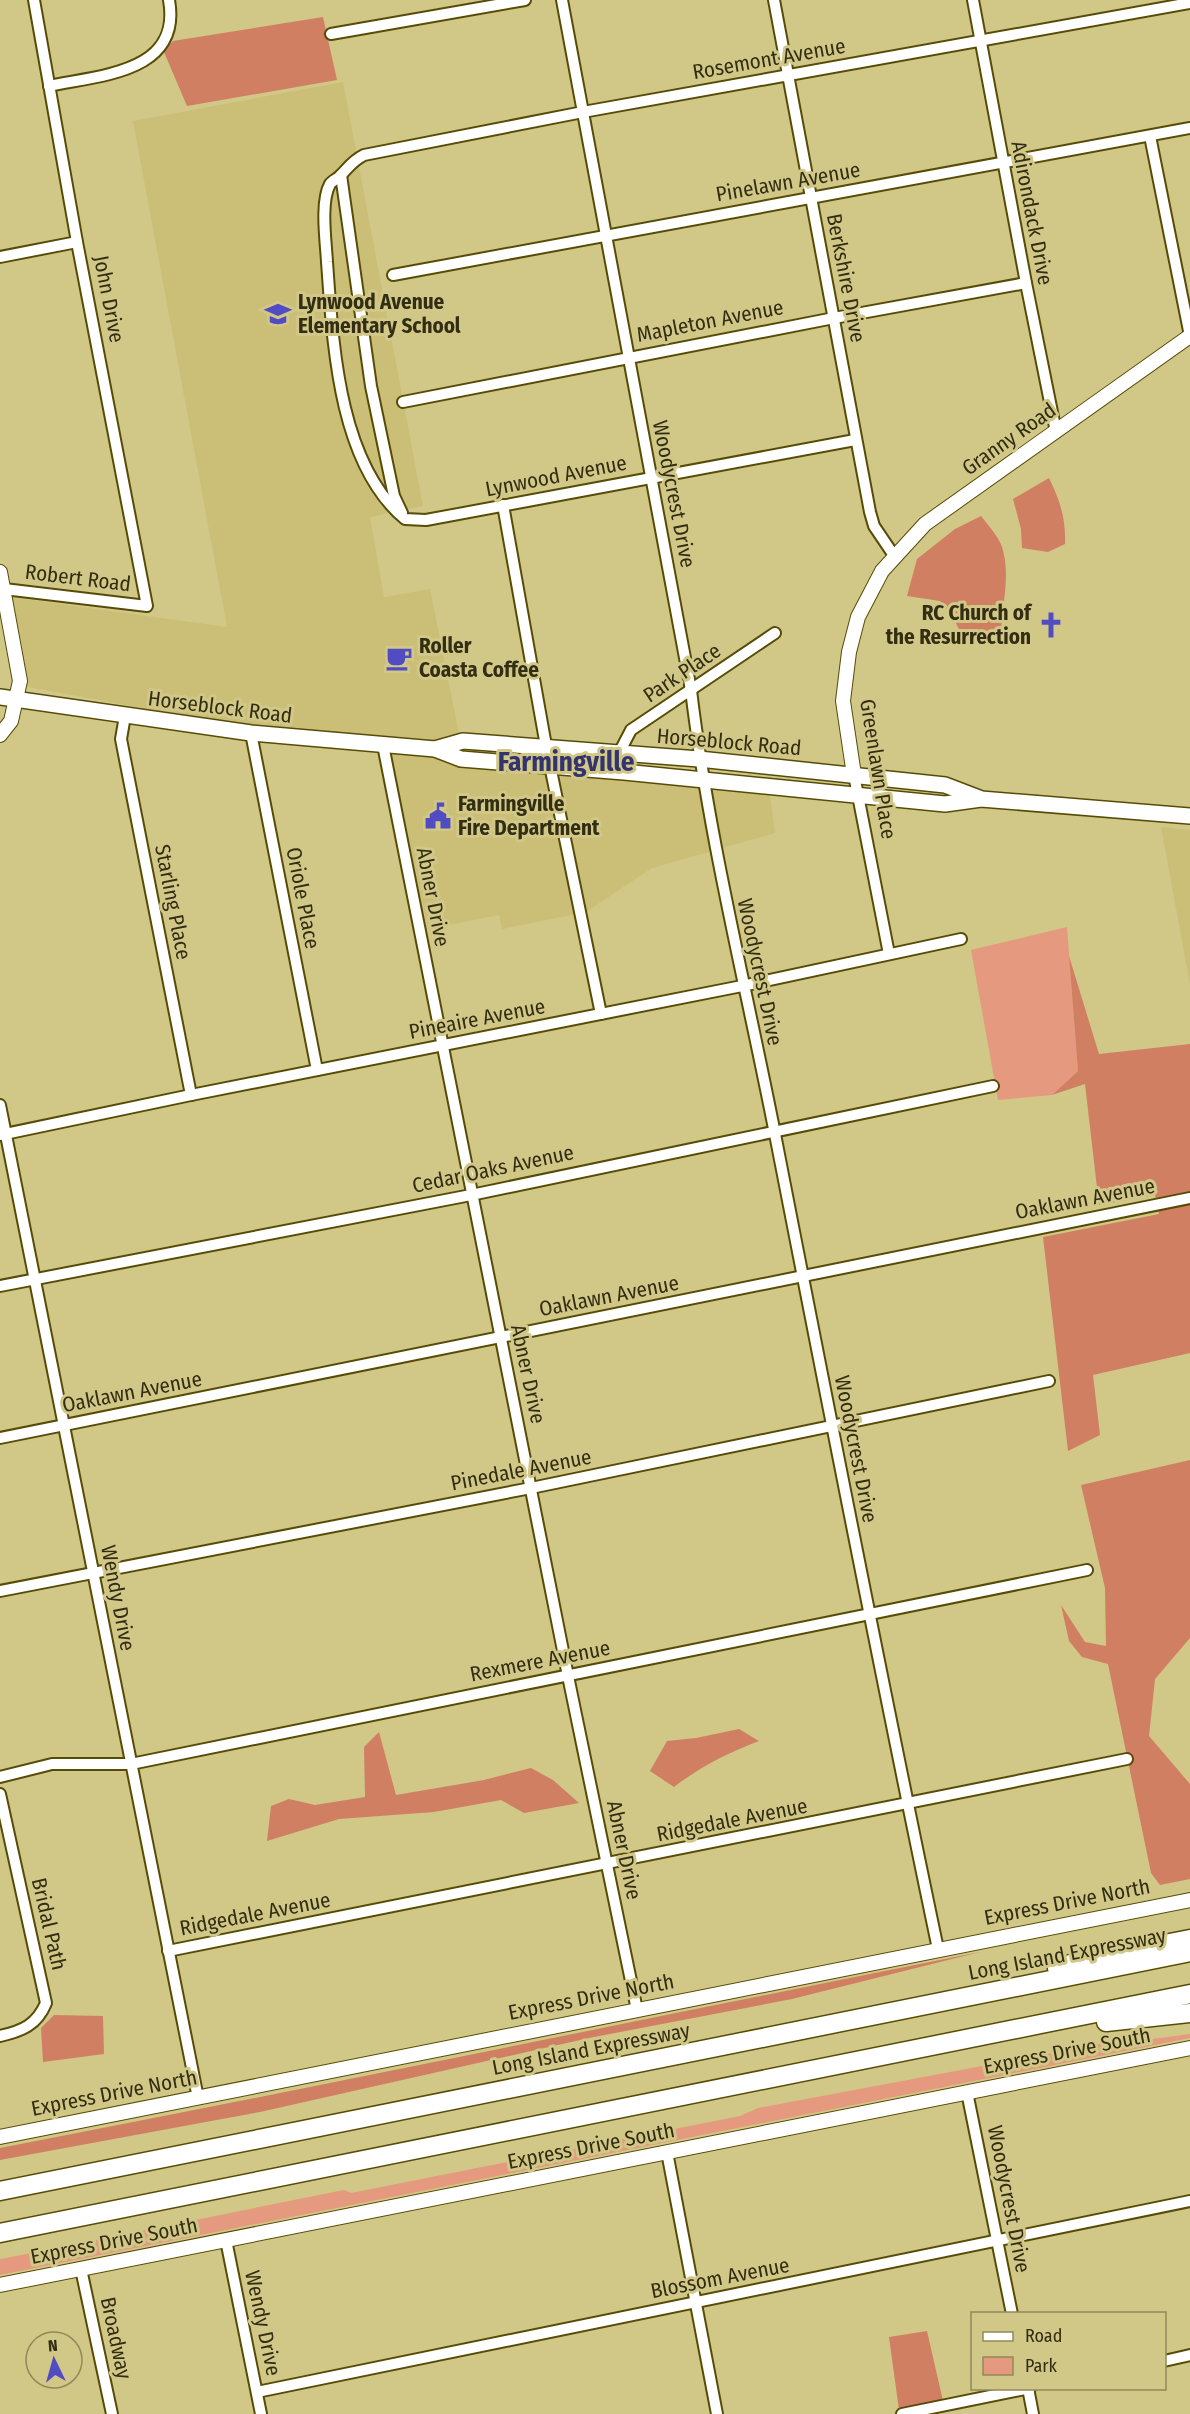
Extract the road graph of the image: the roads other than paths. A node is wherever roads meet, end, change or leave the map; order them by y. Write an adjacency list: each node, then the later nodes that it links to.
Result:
1 (34, 0): 11 (street, John Drive)
2 (169, 0): 11 (street)
3 (525, 0): 8 (street)
4 (562, 0): 12 (street, Woodycrest Drive)
5 (774, 0): 10 (street, Berkshire Drive)
6 (973, 0): 9 (street, Adirondack Drive)
7 (1190, 3): 9 (street, Rosemont Avenue)
8 (331, 34)
9 (981, 41): 10 (street, Rosemont Avenue); 15 (street, Adirondack Drive)
10 (789, 75): 12 (street, Rosemont Avenue); 17 (street, Berkshire Drive)
11 (49, 87): 19 (street, John Drive)
12 (583, 112): 16 (street, Rosemont Avenue); 18 (street, Woodycrest Drive)
13 (1190, 128): 14 (street, Pinelawn Avenue)
14 (1150, 136): 15 (street, Pinelawn Avenue); 24 (street)
15 (1003, 162): 17 (street, Pinelawn Avenue); 22 (street, Adirondack Drive)
16 (341, 175): 31 (street); 31 (street)
17 (811, 198): 18 (street, Pinelawn Avenue); 23 (street, Berkshire Drive)
18 (604, 235): 21 (street, Pinelawn Avenue); 25 (street, Woodycrest Drive)
19 (77, 242): 20 (street); 36 (street, John Drive)
20 (0, 257)
21 (393, 275)
22 (1026, 283): 23 (street, Mapleton Avenue); 27 (street, Adirondack Drive)
23 (834, 318): 25 (street, Mapleton Avenue); 28 (street, Berkshire Drive)
24 (1190, 336): 27 (main road, Granny Road)
25 (629, 357): 26 (street, Mapleton Avenue); 29 (street, Woodycrest Drive)
26 (403, 402)
27 (1056, 432): 32 (main road, Granny Road)
28 (855, 440): 29 (street, Lynwood Avenue); 32 (street, Berkshire Drive)
29 (650, 478): 30 (street, Lynwood Avenue); 38 (street, Woodycrest Drive)
30 (503, 506): 31 (street, Lynwood Avenue); 45 (street)
31 (405, 519)
32 (895, 556): 35 (main road, Granny Road)
33 (0, 572): 34 (main road)
34 (4, 589): 36 (street, Robert Road); 40 (main road)
35 (869, 593): 50 (main road, Greenlawn Place)
36 (147, 606)
37 (775, 633): 38 (street, Park Place)
38 (691, 690): 47 (street, Park Place); 48 (street, Woodycrest Drive)
39 (0, 697): 40 (main road, Horseblock Road)
40 (17, 700): 41 (main road, Horseblock Road); 43 (main road)
41 (125, 716): 42 (main road, Horseblock Road); 62 (street, Starling Place)
42 (251, 733): 44 (main road, Horseblock Road); 60 (street, Oriole Place)
43 (0, 735)
44 (383, 746): 46 (main road, Horseblock Road); 59 (street, Abner Drive)
45 (546, 746): 46 (main road, Horseblock Road); 47 (main road, Horseblock Road); 49 (street)
46 (435, 749): 49 (main road, Horseblock Road)
47 (619, 753): 48 (main road, Horseblock Road)
48 (699, 759): 50 (main road, Horseblock Road); 51 (street, Woodycrest Drive)
49 (550, 765): 51 (main road, Horseblock Road); 58 (street)
50 (854, 775): 52 (street, Greenlawn Place); 53 (main road, Horseblock Road)
51 (703, 779): 52 (main road, Horseblock Road); 57 (street, Woodycrest Drive)
52 (858, 794): 53 (main road, Horseblock Road); 56 (street, Greenlawn Place)
53 (981, 799): 54 (main road, Horseblock Road)
54 (1190, 816)
55 (961, 939): 56 (street, Pineaire Avenue)
56 (889, 954): 57 (street, Pineaire Avenue)
57 (742, 986): 58 (street, Pineaire Avenue); 64 (street, Woodycrest Drive)
58 (601, 1014): 59 (street, Pineaire Avenue)
59 (442, 1046): 60 (street, Pineaire Avenue); 66 (street, Abner Drive)
60 (317, 1070): 62 (street, Pineaire Avenue)
61 (993, 1086): 64 (street, Cedar Oaks Avenue)
62 (191, 1095): 65 (street, Pineaire Avenue)
63 (0, 1105): 65 (street, Wendy Drive)
64 (774, 1130): 66 (street, Cedar Oaks Avenue); 68 (street, Woodycrest Drive)
65 (3, 1134): 69 (street, Wendy Drive)
66 (471, 1194): 69 (street, Cedar Oaks Avenue); 71 (street, Abner Drive)
67 (1190, 1198): 68 (street, Oaklawn Avenue)
68 (801, 1277): 71 (street, Oaklawn Avenue); 74 (street, Woodycrest Drive)
69 (33, 1280): 70 (street, Cedar Oaks Avenue); 73 (street, Wendy Drive)
70 (0, 1286)
71 (500, 1338): 73 (street, Oaklawn Avenue); 76 (street, Abner Drive)
72 (1049, 1381): 74 (street, Pinedale Avenue)
73 (64, 1425): 75 (street, Oaklawn Avenue); 78 (street, Wendy Drive)
74 (832, 1425): 76 (street, Pinedale Avenue); 80 (street, Woodycrest Drive)
75 (0, 1438)
76 (531, 1488): 78 (street, Pinedale Avenue); 81 (street, Abner Drive)
77 (1087, 1570): 80 (street, Rexmere Avenue)
78 (93, 1573): 79 (street, Pinedale Avenue); 83 (street, Wendy Drive)
79 (0, 1591)
80 (869, 1616): 81 (street, Rexmere Avenue); 86 (street, Woodycrest Drive)
81 (568, 1676): 83 (street, Rexmere Avenue); 87 (street, Abner Drive)
82 (1126, 1759): 86 (street, Ridgedale Avenue)
83 (131, 1764): 84 (street, Rexmere Avenue); 91 (street, Wendy Drive)
84 (0, 1777)
85 (0, 1794): 97 (street, Bridal Path)
86 (908, 1804): 87 (street, Ridgedale Avenue); 90 (street, Woodycrest Drive)
87 (607, 1865): 91 (street, Ridgedale Avenue); 95 (street, Abner Drive)
88 (1190, 1900): 90 (main road, Express Drive North)
89 (1190, 1939): 94 (highway)
90 (938, 1949): 95 (main road, Express Drive North)
91 (168, 1951): 101 (street, Wendy Drive)
92 (1190, 1952): 94 (highway, Long Island Expressway)
93 (1190, 1994): 98 (highway)
94 (935, 2003): 104 (highway, Long Island Expressway)
95 (637, 2010): 101 (main road, Express Drive North)
96 (1190, 2013): 98 (highway)
97 (0, 2036)
98 (979, 2036): 106 (highway)
99 (1190, 2048): 100 (main road, Express Drive South)
100 (968, 2092): 103 (main road, Express Drive South); 108 (street, Woodycrest Drive)
101 (198, 2098): 102 (main road, Express Drive North)
102 (0, 2137)
103 (667, 2152): 107 (main road, Express Drive South); 111 (street)
104 (0, 2191)
105 (1190, 2201): 108 (street, Blossom Avenue)
106 (0, 2233)
107 (226, 2240): 109 (main road, Express Drive South); 117 (street, Wendy Drive)
108 (998, 2241): 111 (street, Blossom Avenue); 112 (street, Woodycrest Drive)
109 (81, 2269): 110 (main road, Express Drive South); 118 (street, Broadway)
110 (0, 2285)
111 (696, 2302): 117 (street, Blossom Avenue); 120 (street)
112 (1012, 2312)
113 (1190, 2355): 114 (street)
114 (1166, 2361)
115 (1023, 2390): 121 (street)
116 (1028, 2390): 122 (street)
117 (257, 2392): 119 (street, Wendy Drive)
118 (112, 2414)
119 (261, 2414)
120 (717, 2414)
121 (902, 2414)
122 (1033, 2414)

